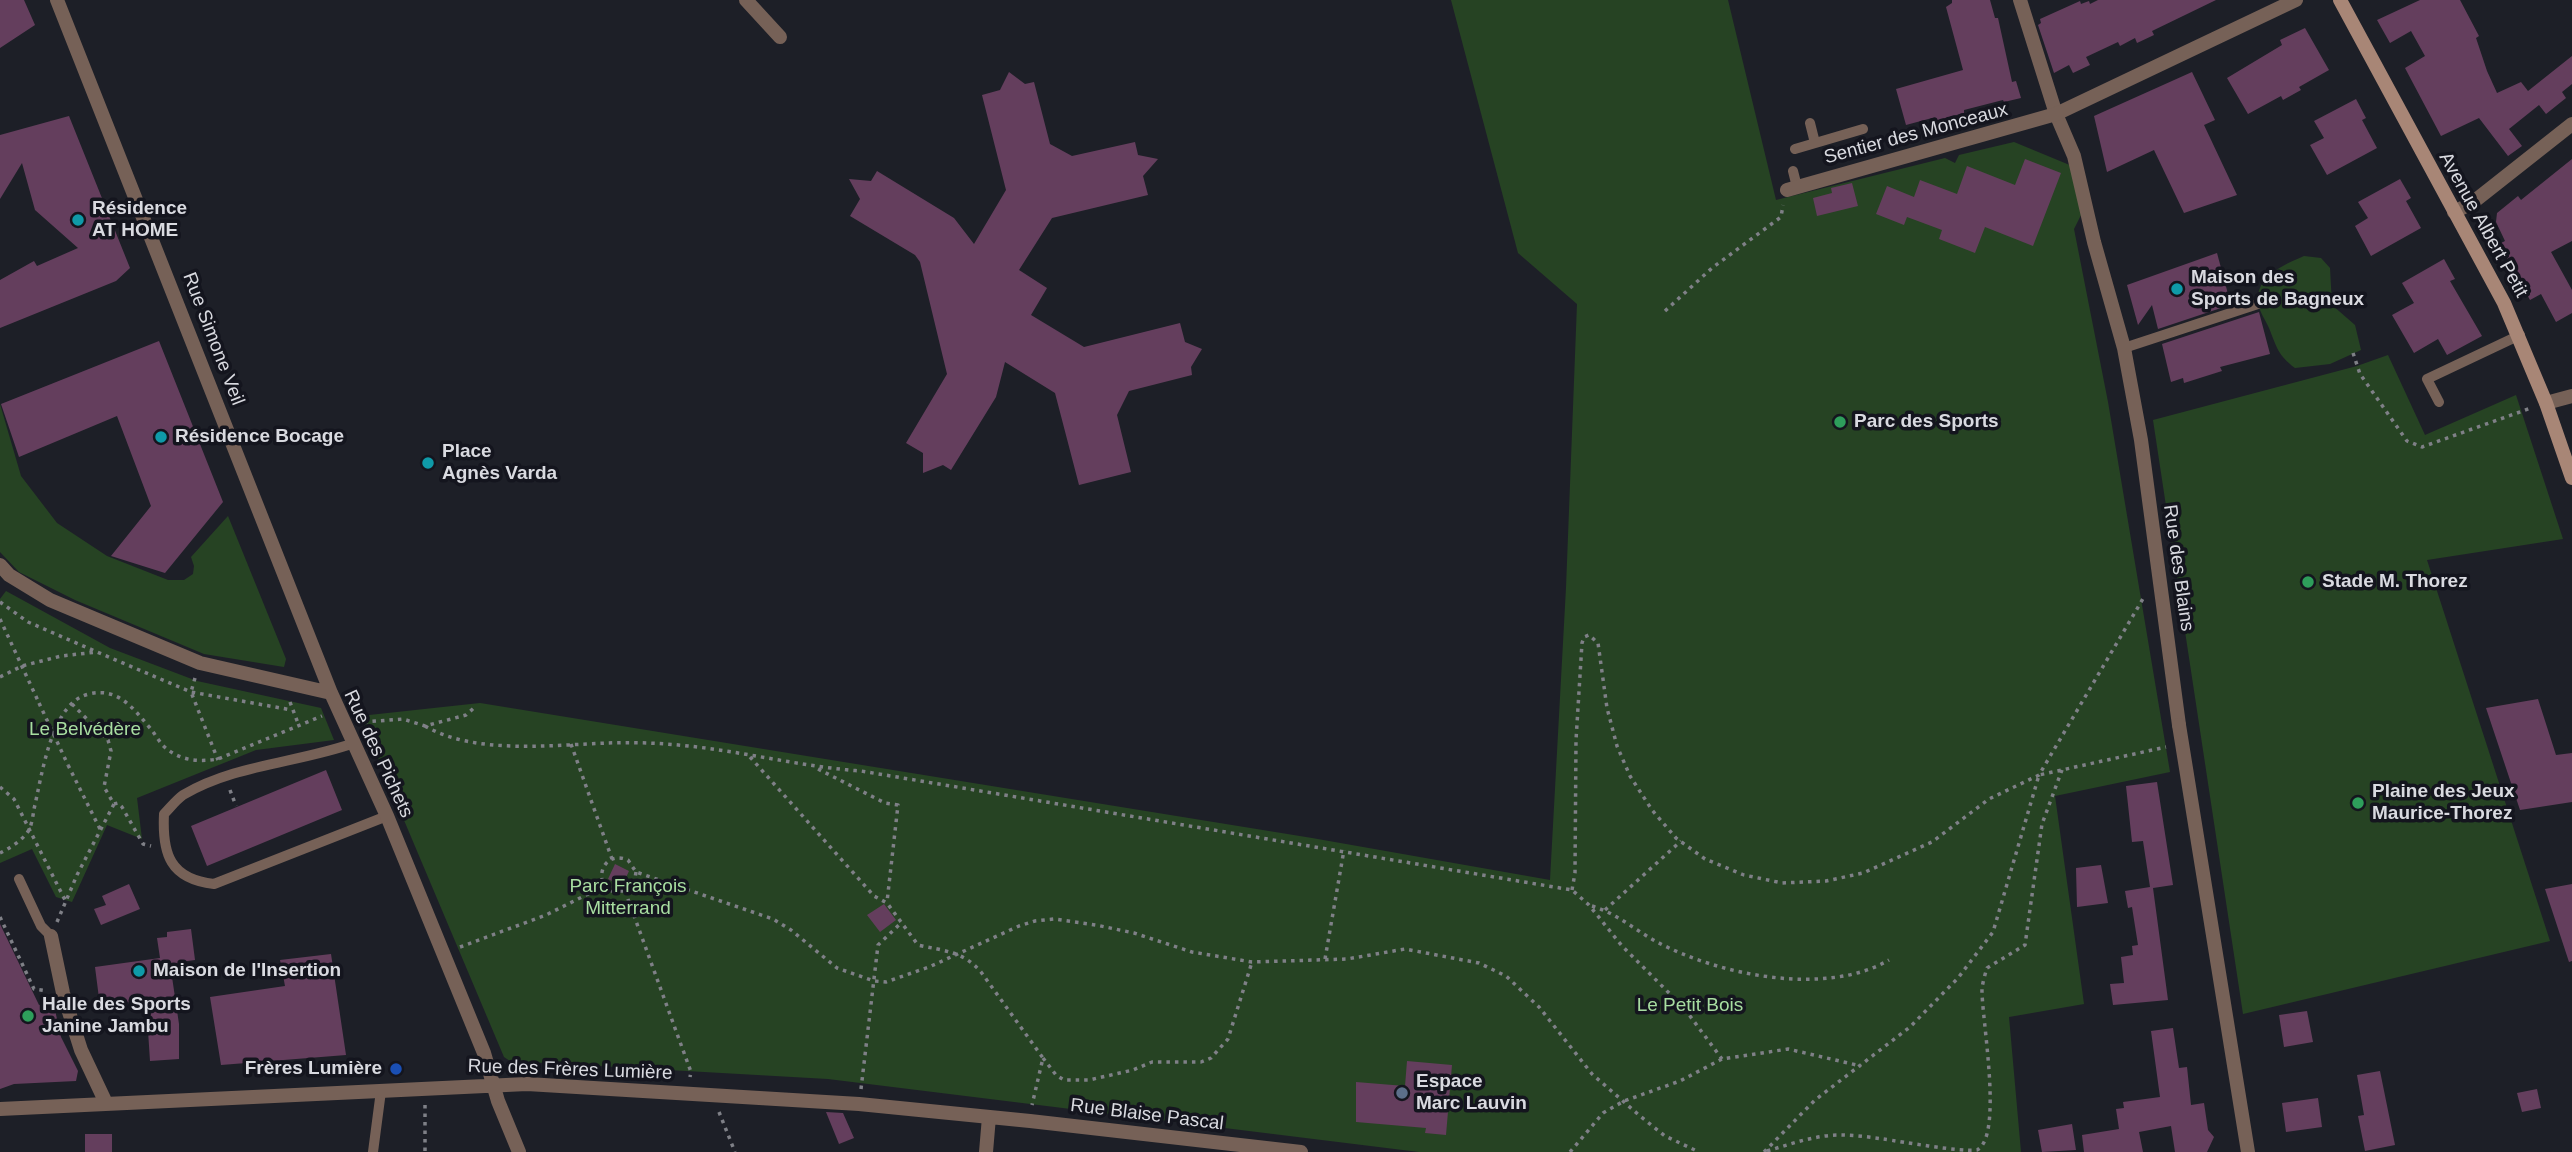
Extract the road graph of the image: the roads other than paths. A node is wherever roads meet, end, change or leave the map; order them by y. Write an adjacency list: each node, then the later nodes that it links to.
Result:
1 (57, 0): 24 (street, Rue Simone Veil)
2 (746, 0): 6 (street)
3 (2020, 0): 7 (street, Rue des Blains)
4 (2295, 0): 7 (street, Sentier des Monceaux)
5 (2340, 0): 15 (main road, Avenue Albert Petit)
6 (780, 37)
7 (2056, 114): 14 (street, Sentier des Monceaux); 18 (street, Rue des Blains)
8 (1810, 123): 11 (lane)
9 (2572, 124): 15 (street)
10 (1863, 130): 11 (lane)
11 (1815, 143): 12 (lane)
12 (1795, 149)
13 (1793, 171): 14 (lane)
14 (1792, 188)
15 (2454, 212): 17 (main road, Avenue Albert Petit)
16 (2258, 304): 18 (lane)
17 (2520, 335): 20 (lane); 21 (main road, Avenue Albert Petit)
18 (2124, 348): 39 (street, Rue des Blains)
19 (2572, 396): 21 (street)
20 (2439, 402)
21 (2546, 403): 22 (main road, Avenue Albert Petit)
22 (2572, 478)
23 (0, 565): 24 (street, Rue des Pichets)
24 (331, 693): 25 (street, Rue des Pichets)
25 (354, 743): 26 (street, Rue des Pichets); 26 (lane)
26 (387, 816): 29 (street, Rue des Pichets)
27 (19, 879): 28 (lane)
28 (51, 936): 31 (street)
29 (492, 1084): 30 (street, Rue des Frères Lumière); 33 (street, Rue des Frères Lumière); 36 (street, Rue des Pichets)
30 (381, 1091): 31 (street, Rue des Frères Lumière); 35 (lane)
31 (106, 1103): 32 (street, Rue des Frères Lumière)
32 (0, 1109)
33 (989, 1117): 37 (street); 38 (street, Rue Blaise Pascal)
34 (367, 1152): 35 (lane)
35 (373, 1152)
36 (519, 1152)
37 (986, 1152)
38 (1301, 1152)
39 (2248, 1152)

